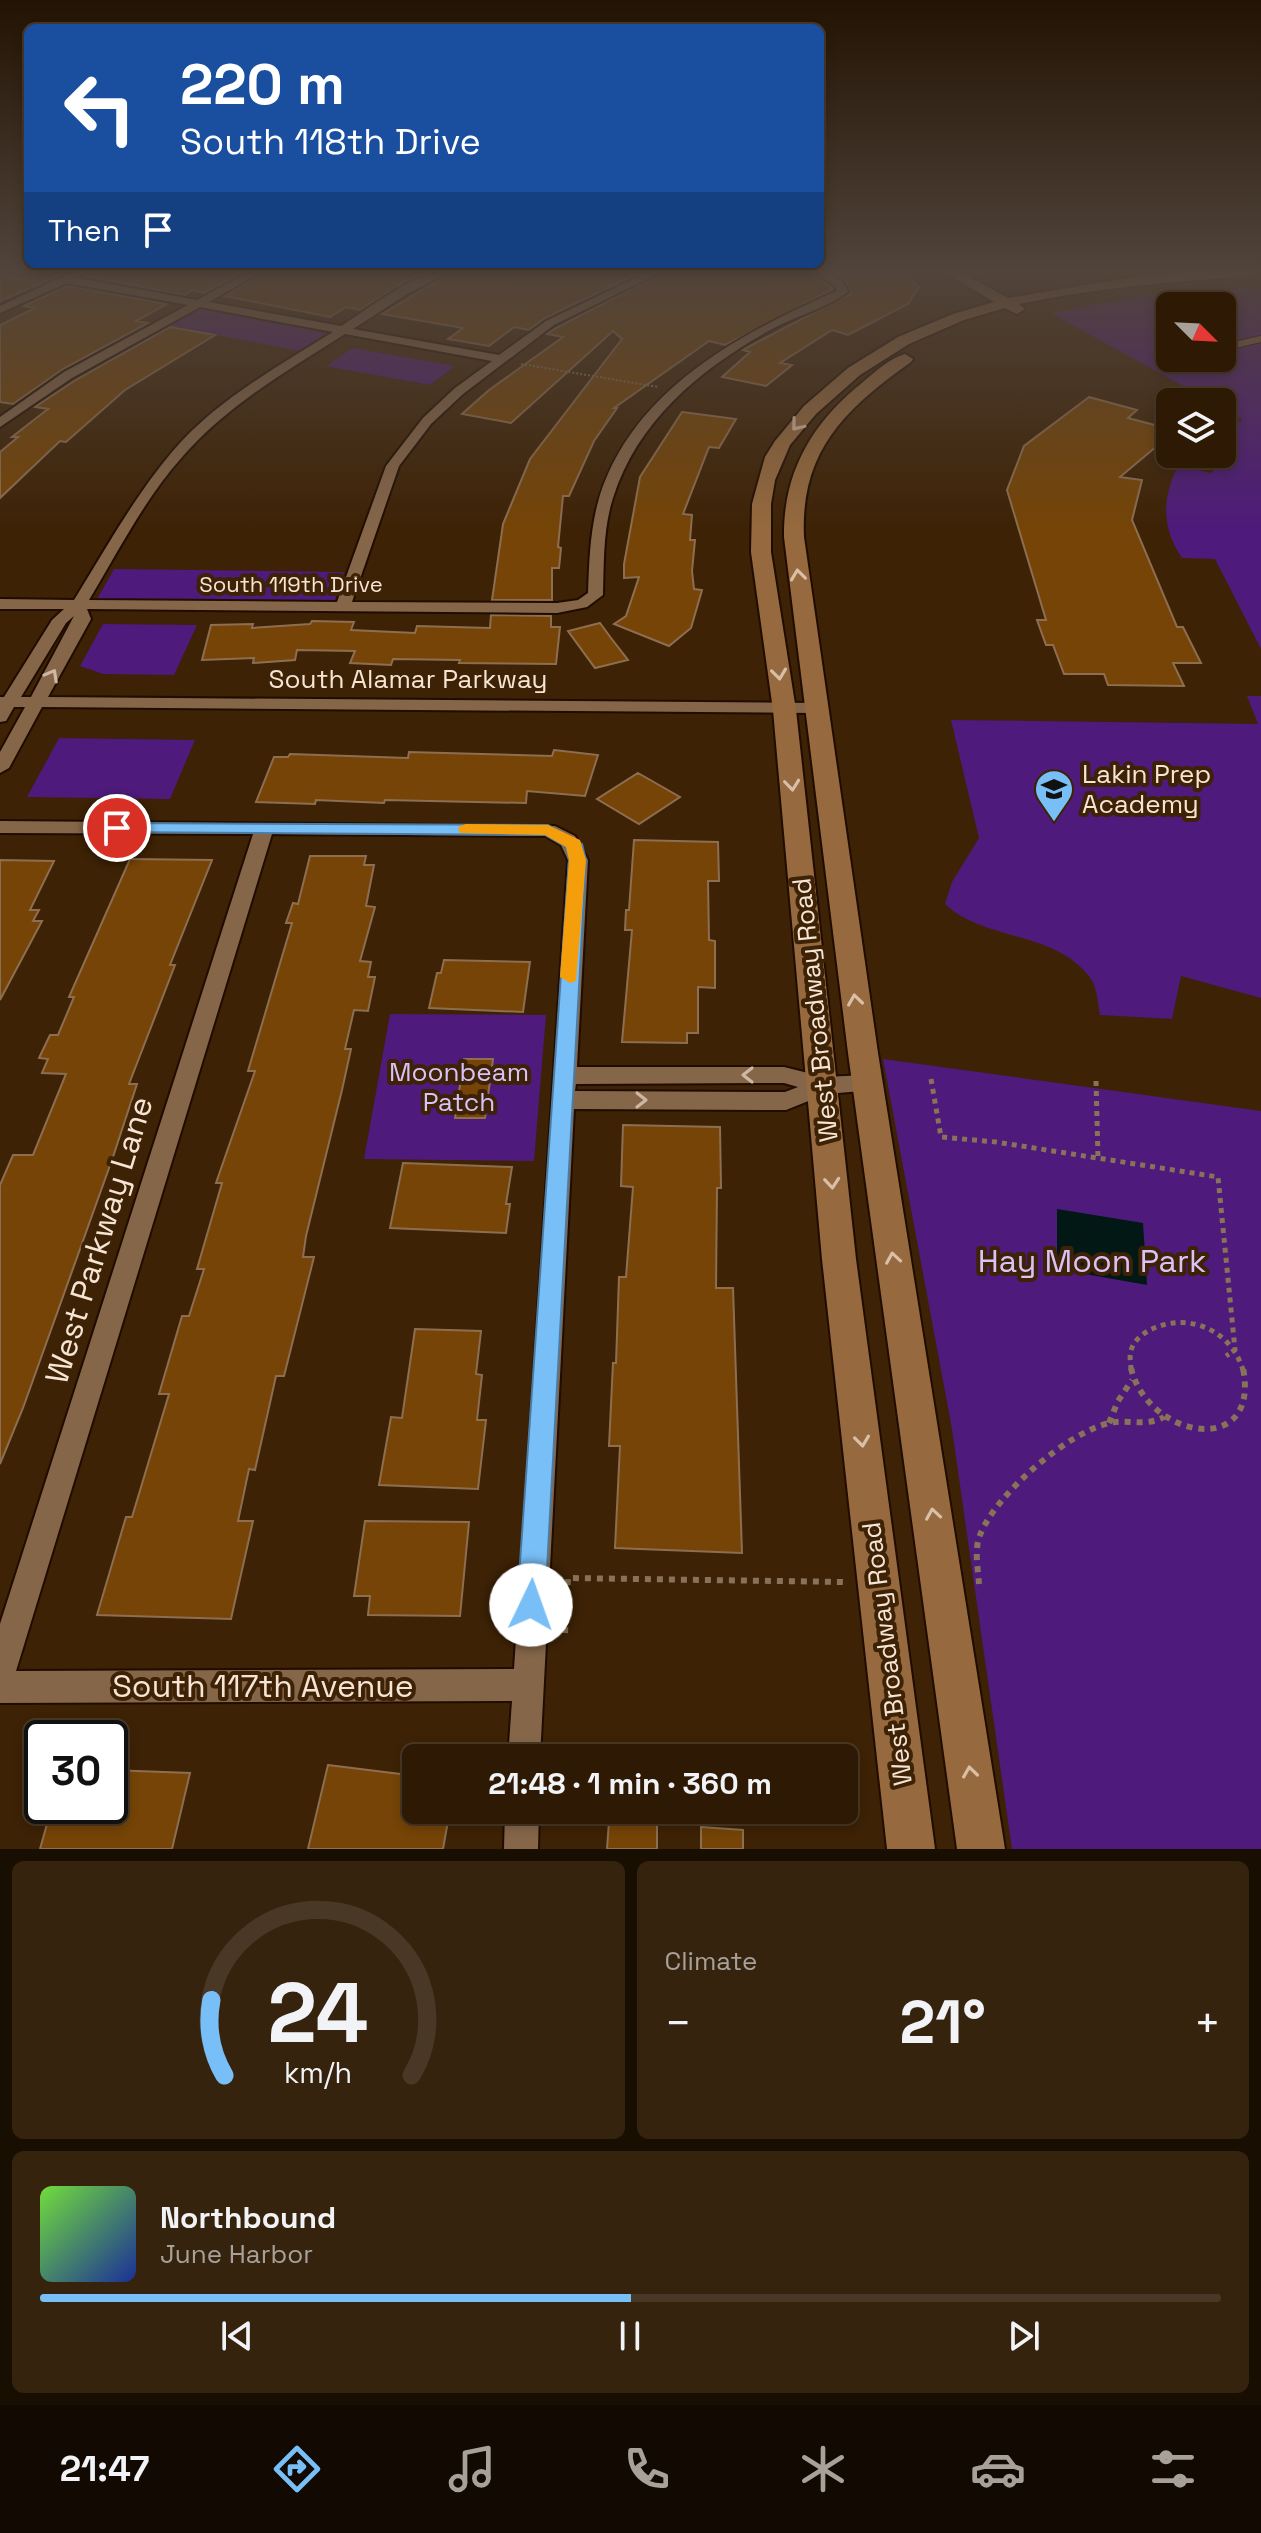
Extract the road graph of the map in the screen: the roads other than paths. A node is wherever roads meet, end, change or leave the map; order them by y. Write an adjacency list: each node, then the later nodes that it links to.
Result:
1 (98, 358): 8 (street)
2 (297, 358): 10 (street)
3 (496, 358): 7 (street)
4 (713, 358): 11 (street, South 119th Drive)
5 (872, 358): 14 (main road, West Broadway Road, one-way to 14)
6 (905, 358): 14 (main road, West Broadway Road, one-way to 6)
7 (500, 359): 11 (street)
8 (0, 423)
9 (0, 604): 10 (street, South 119th Drive)
10 (78, 605): 11 (street, South 119th Drive); 12 (street, one-way to 10); 13 (street)
11 (343, 607)
12 (37, 702): 13 (street, South Alamar Parkway); 14 (street, South Alamar Parkway); 15 (street)
13 (3, 707)
14 (800, 708): 18 (main road, West Broadway Road, one-way to 14); 19 (main road, West Broadway Road, one-way to 19)
15 (0, 768)
16 (0, 827): 17 (street)
17 (264, 829): 20 (street); 21 (street, West Parkway Lane)
18 (866, 1084): 19 (street); 28 (main road, West Broadway Road, one-way to 18)
19 (824, 1086): 20 (street); 27 (main road, West Broadway Road, one-way to 27)
20 (563, 1088): 22 (street)
21 (0, 1673)
22 (526, 1685): 23 (street, South 117th Avenue); 24 (street)
23 (0, 1687)
24 (524, 1744)
25 (522, 1824): 26 (street)
26 (521, 1849)
27 (911, 1849)
28 (981, 1849)

